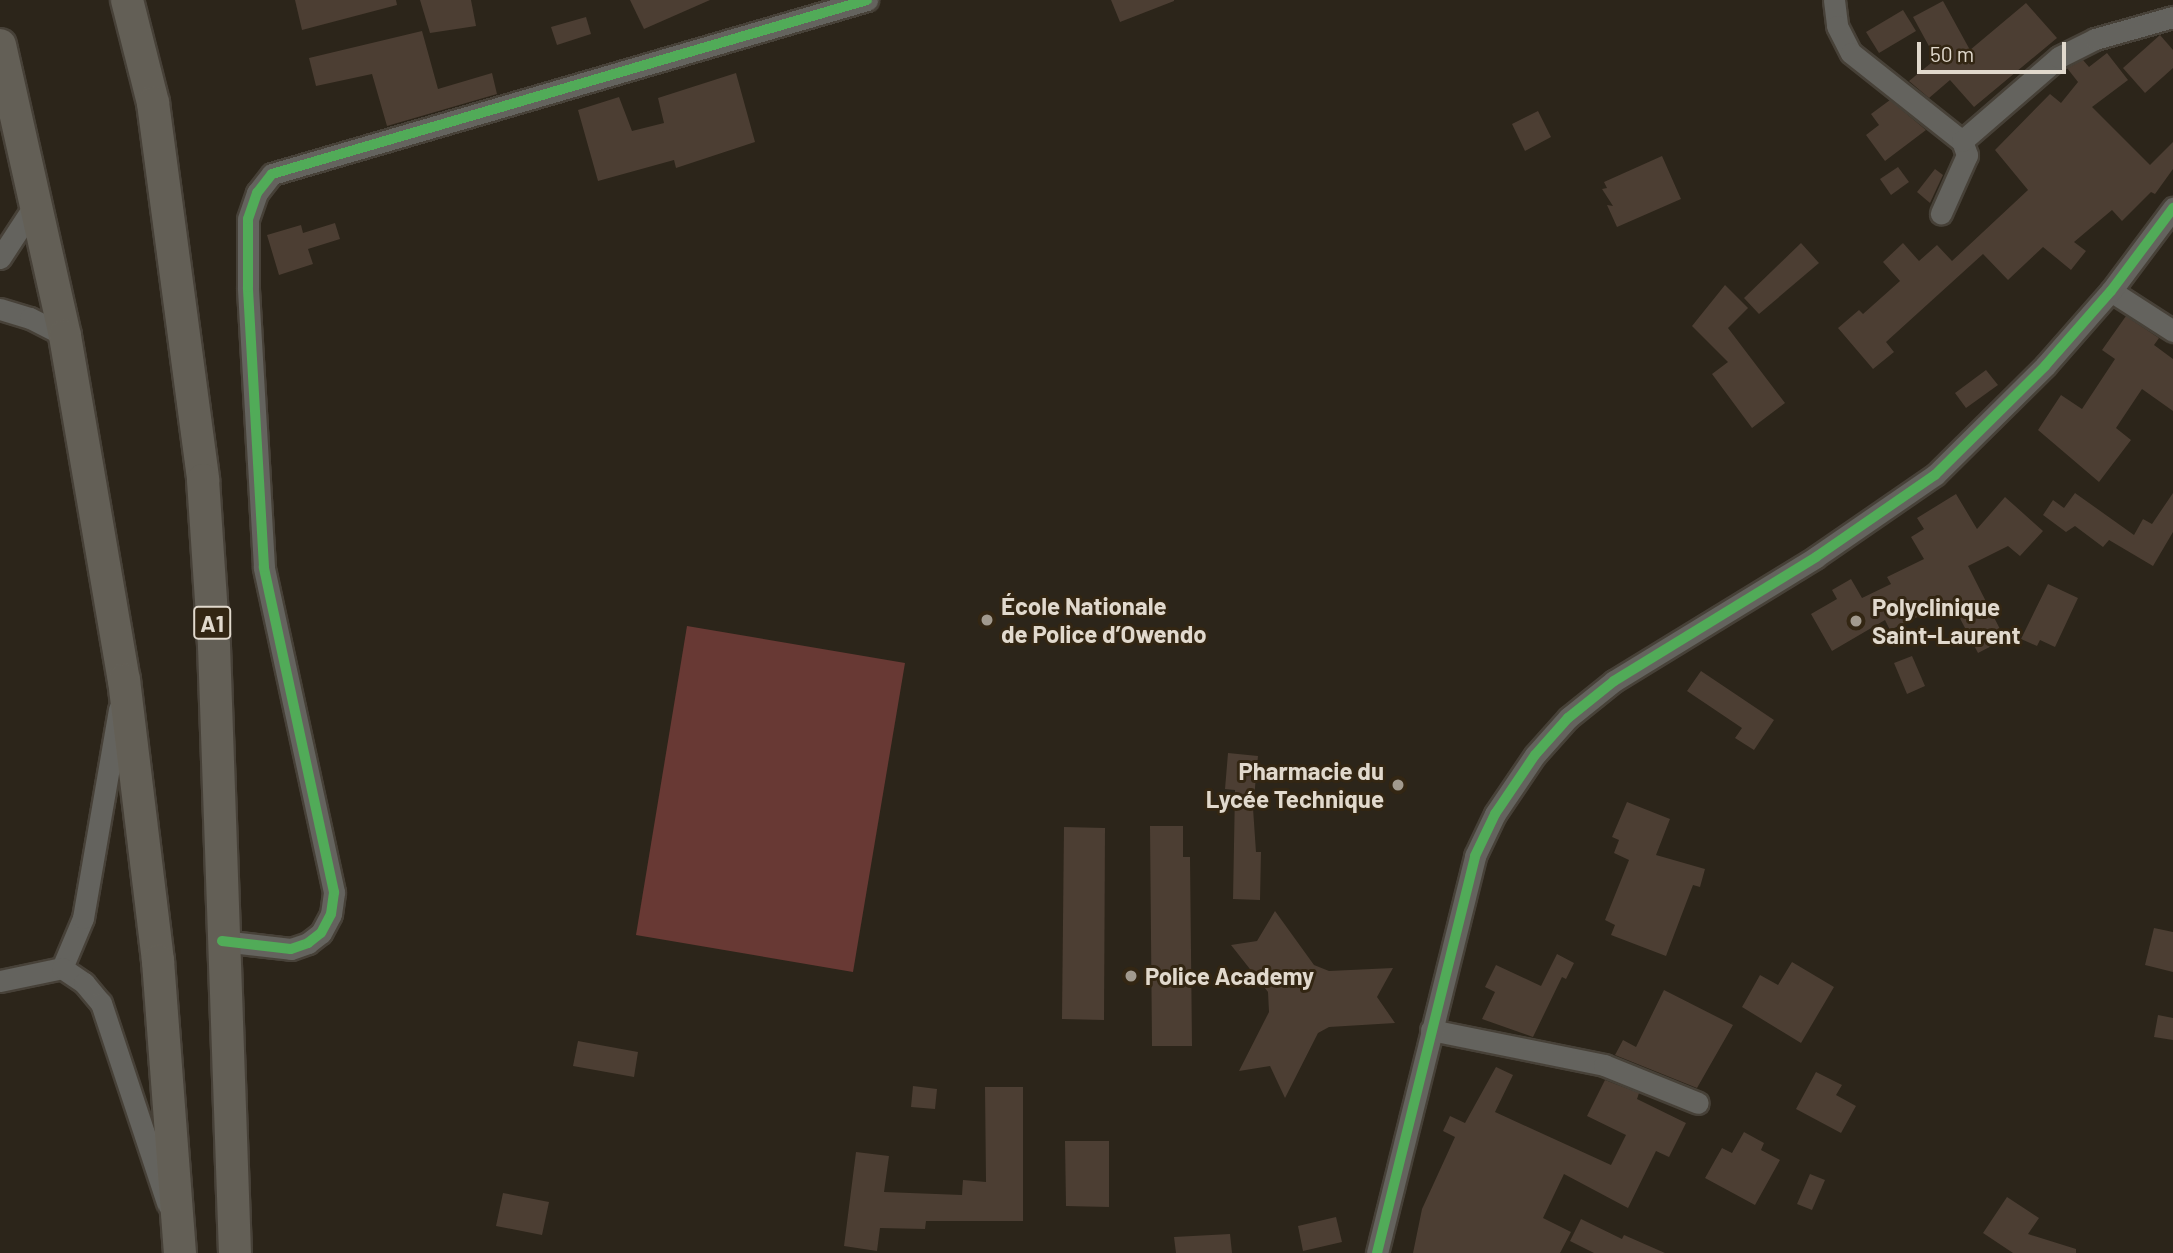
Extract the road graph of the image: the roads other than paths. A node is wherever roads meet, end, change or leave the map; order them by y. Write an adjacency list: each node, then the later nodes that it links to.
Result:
1 (127, 0): 16 (highway, A1)
2 (867, 0): 16 (street)
3 (1834, 0): 6 (street)
4 (2173, 17): 6 (street)
5 (0, 45): 7 (highway)
6 (1962, 141): 9 (street)
7 (36, 203): 10 (street); 14 (highway)
8 (2173, 208): 11 (street)
9 (1941, 213)
10 (0, 258)
11 (2111, 291): 13 (street); 19 (street)
12 (0, 309): 14 (street)
13 (2173, 331)
14 (65, 336): 15 (highway)
15 (124, 680): 17 (street); 21 (highway)
16 (222, 941): 22 (highway, A1)
17 (62, 968): 18 (street); 21 (street)
18 (0, 981)
19 (1431, 1030): 20 (street); 23 (street)
20 (1698, 1103)
21 (179, 1244)
22 (234, 1253)
23 (1377, 1253)

